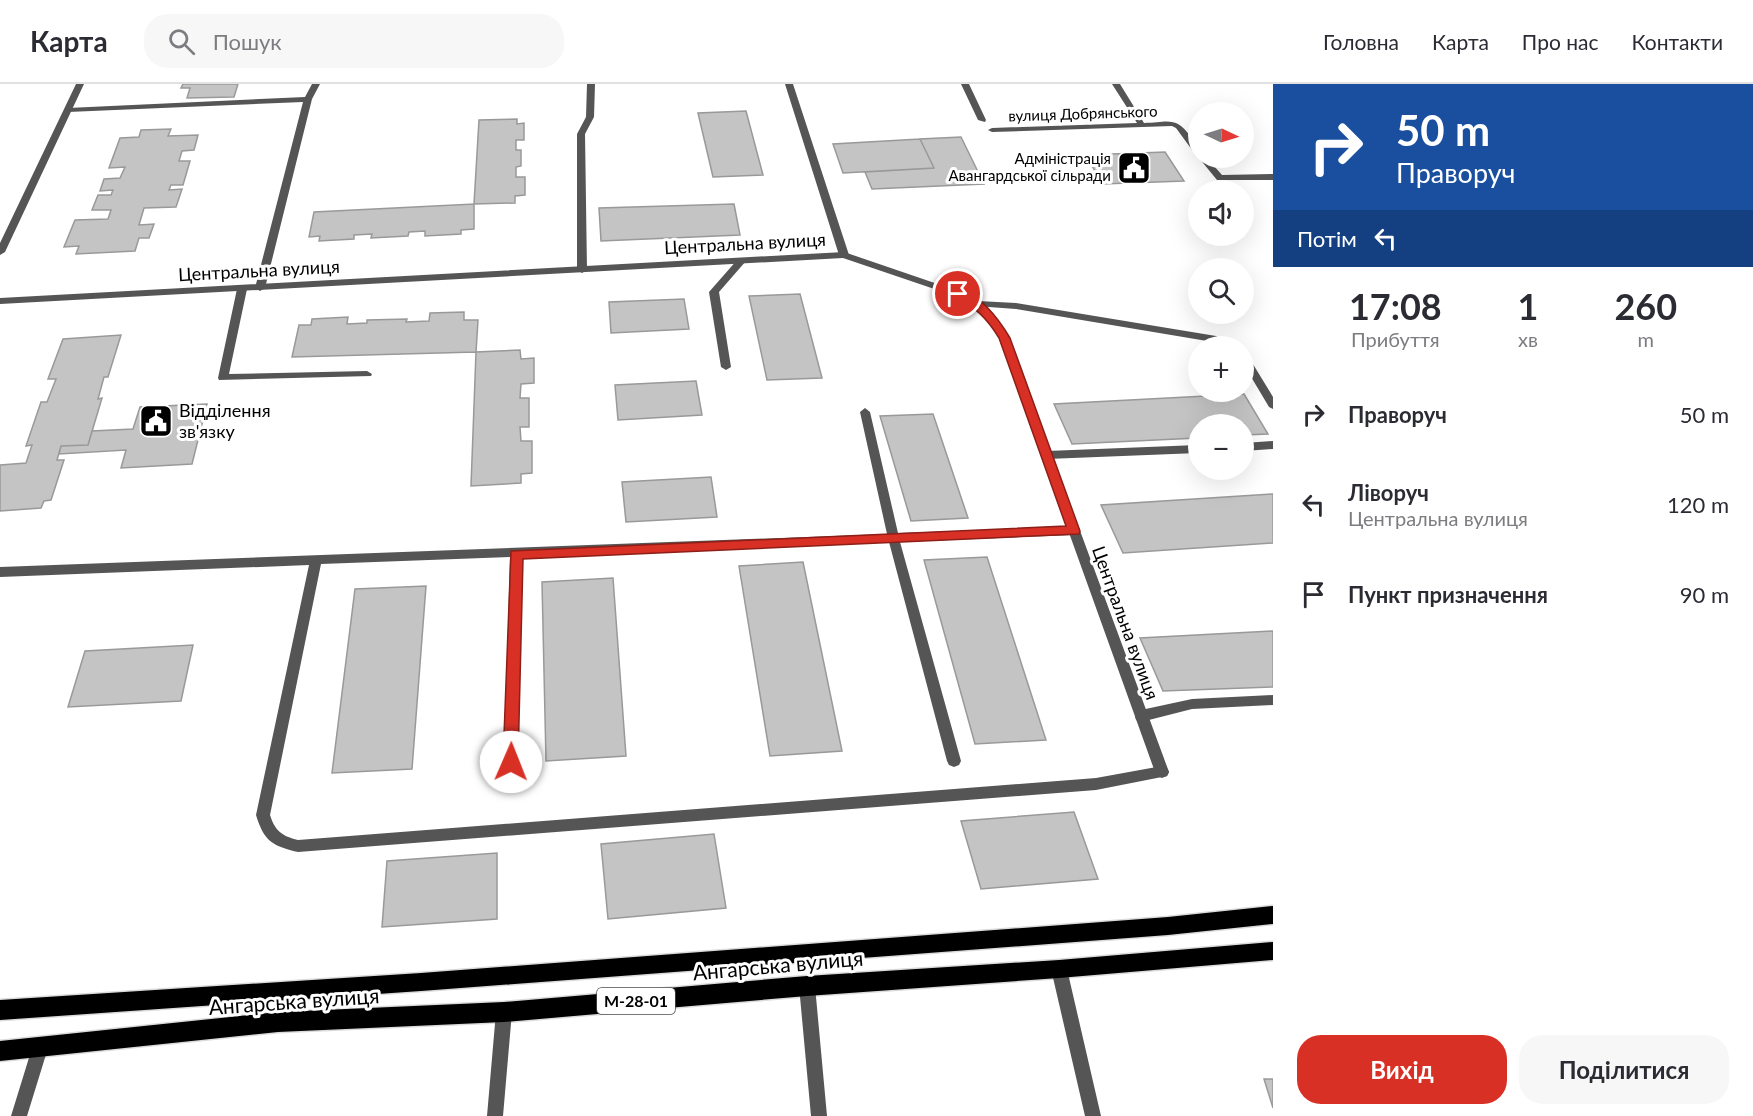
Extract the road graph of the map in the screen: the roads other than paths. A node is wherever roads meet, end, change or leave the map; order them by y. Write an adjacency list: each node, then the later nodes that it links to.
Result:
1 (81, 84): 8 (street)
2 (316, 84): 7 (street)
3 (591, 84): 18 (street)
4 (789, 84): 16 (street)
5 (965, 84): 9 (street)
6 (1116, 84): 10 (street)
7 (308, 99): 8 (street); 19 (street)
8 (68, 110): 15 (street)
9 (982, 120)
10 (1142, 125): 11 (street, вулиця Добрянського); 12 (street, вулиця Добрянського)
11 (992, 130)
12 (1188, 140)
13 (1212, 168): 14 (street)
14 (1273, 177)
15 (0, 252)
16 (844, 255): 17 (street, Центральна вулиця); 22 (street, Центральна вулиця)
17 (741, 261): 18 (street, Центральна вулиця); 24 (street)
18 (582, 270): 19 (street, Центральна вулиця)
19 (260, 288): 20 (street, Центральна вулиця)
20 (242, 289): 21 (street, Центральна вулиця); 25 (street)
21 (0, 301)
22 (978, 304): 23 (street); 32 (street, Центральна вулиця)
23 (1198, 336)
24 (726, 367)
25 (367, 374)
26 (1254, 374): 27 (street)
27 (1273, 405)
28 (865, 412): 34 (street)
29 (1273, 445): 30 (street)
30 (1254, 446)
31 (1188, 448): 32 (street)
32 (1047, 455): 33 (street, Центральна вулиця)
33 (1074, 531): 34 (street); 39 (street, Центральна вулиця)
34 (893, 537): 35 (street); 40 (street)
35 (516, 554): 36 (street); 41 (street)
36 (316, 561): 37 (street); 39 (street, Центральна вулиця)
37 (0, 572)
38 (1273, 700): 39 (street)
39 (1142, 716)
40 (954, 761)
41 (511, 762)
42 (1273, 915): 46 (main road, Ангарська вулиця / М-28-01)
43 (1273, 951): 44 (main road, Ангарська вулиця / М-28-01)
44 (1059, 969): 45 (main road, Ангарська вулиця / М-28-01); 53 (street)
45 (807, 986): 47 (main road, Ангарська вулиця / М-28-01); 52 (street)
46 (0, 1010)
47 (504, 1012): 48 (main road, Ангарська вулиця / М-28-01); 51 (street)
48 (40, 1048): 49 (main road, Ангарська вулиця / М-28-01); 50 (street)
49 (0, 1051)
50 (19, 1116)
51 (495, 1116)
52 (819, 1116)
53 (1093, 1116)

